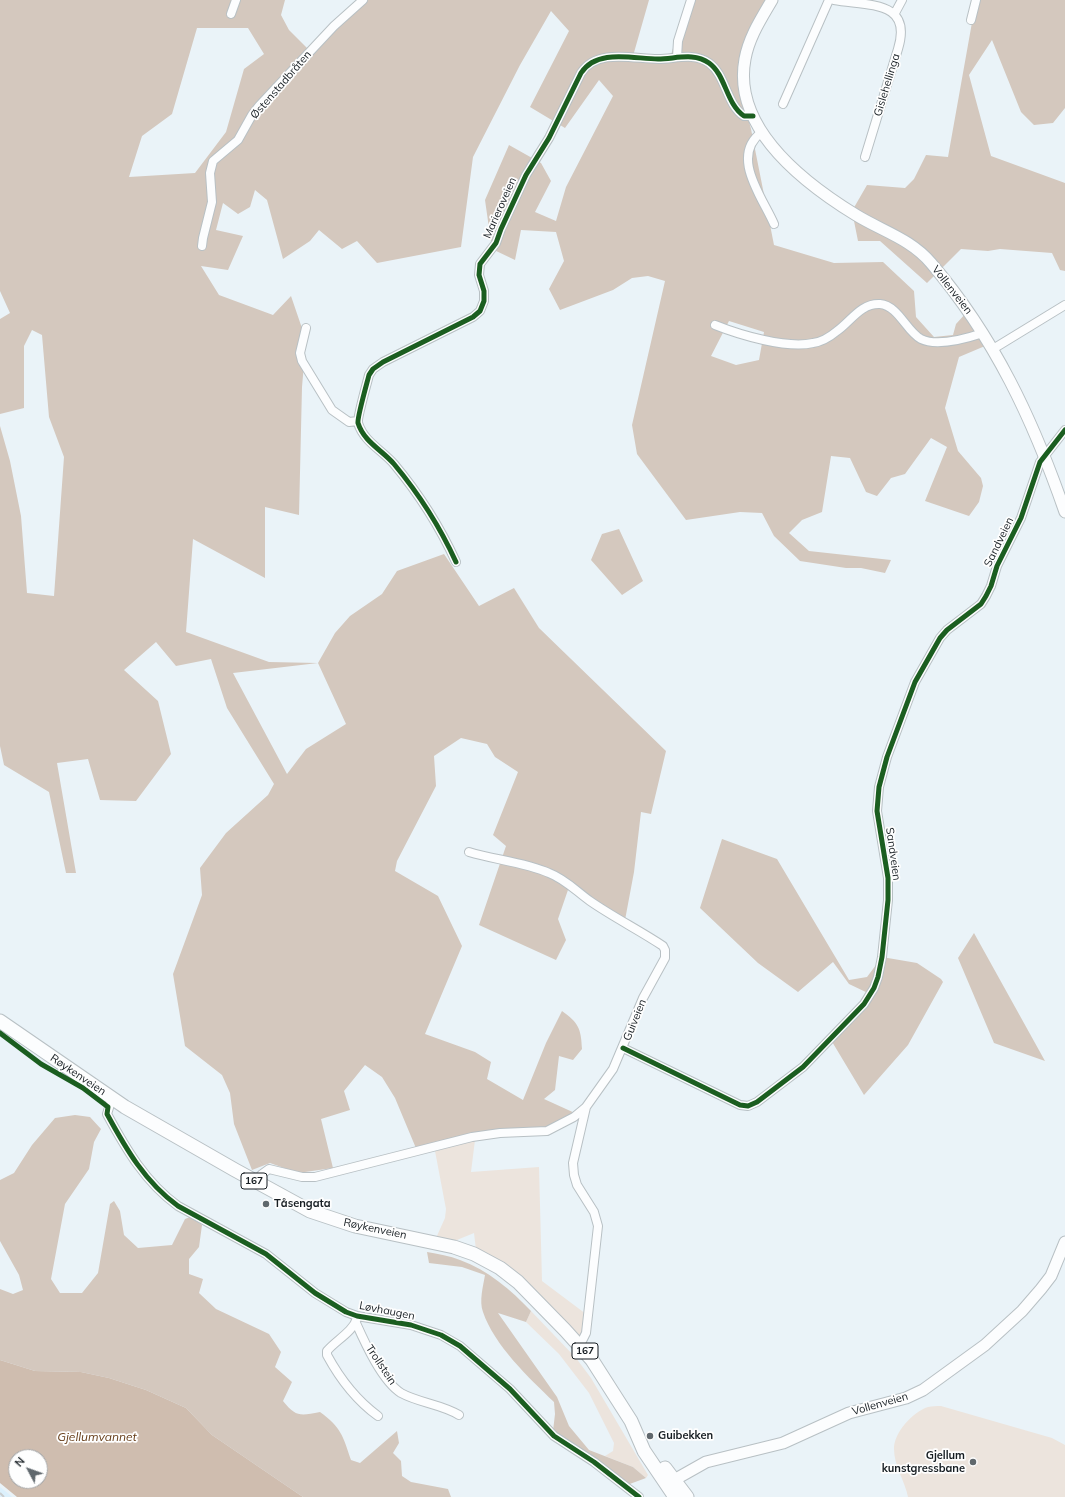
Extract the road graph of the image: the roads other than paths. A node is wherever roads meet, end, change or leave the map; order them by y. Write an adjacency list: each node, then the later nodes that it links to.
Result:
1 (236, 0): 10 (street)
2 (362, 0): 18 (street, Østenstadbråten)
3 (691, 0): 12 (street)
4 (772, 0): 14 (main road, Vollenveien)
5 (829, 0): 13 (street)
6 (834, 0): 9 (street)
7 (902, 0): 9 (street)
8 (976, 0): 11 (street)
9 (895, 13): 16 (street, Gislehellinga)
10 (231, 14)
11 (971, 20)
12 (677, 57): 14 (street, Marieroveien); 24 (street, Marieroveien)
13 (783, 104)
14 (753, 116): 15 (main road, Vollenveien)
15 (762, 132): 17 (street); 22 (main road, Vollenveien)
16 (865, 156)
17 (774, 224)
18 (202, 246)
19 (1065, 305): 23 (street)
20 (715, 325): 22 (street)
21 (306, 328): 24 (street)
22 (983, 333): 23 (main road, Vollenveien)
23 (993, 349): 26 (main road, Vollenveien)
24 (358, 421): 28 (street)
25 (1065, 430): 26 (street)
26 (1044, 455): 27 (main road, Vollenveien); 31 (street, Sandveien)
27 (1065, 512)
28 (456, 562)
29 (469, 852): 31 (street, Guiveien)
30 (0, 1021): 32 (main road, Røykenveien / 167)
31 (623, 1048): 33 (street, Guiveien)
32 (112, 1098): 34 (main road, Røykenveien / 167); 36 (street, Løvhaugen)
33 (586, 1107): 34 (street); 37 (street, Guiveien)
34 (255, 1181): 37 (main road, Røykenveien / 167)
35 (1065, 1242): 40 (main road, Vollenveien)
36 (356, 1320): 38 (street, Trollstein); 39 (street); 41 (street, Løvhaugen)
37 (580, 1346): 40 (main road, Røykenveien / 167)
38 (459, 1415)
39 (378, 1416)
40 (670, 1482): 42 (main road, Røykenveien / 167); 43 (main road, Røykenveien / 167)
41 (639, 1497)
42 (675, 1497)
43 (687, 1497)

